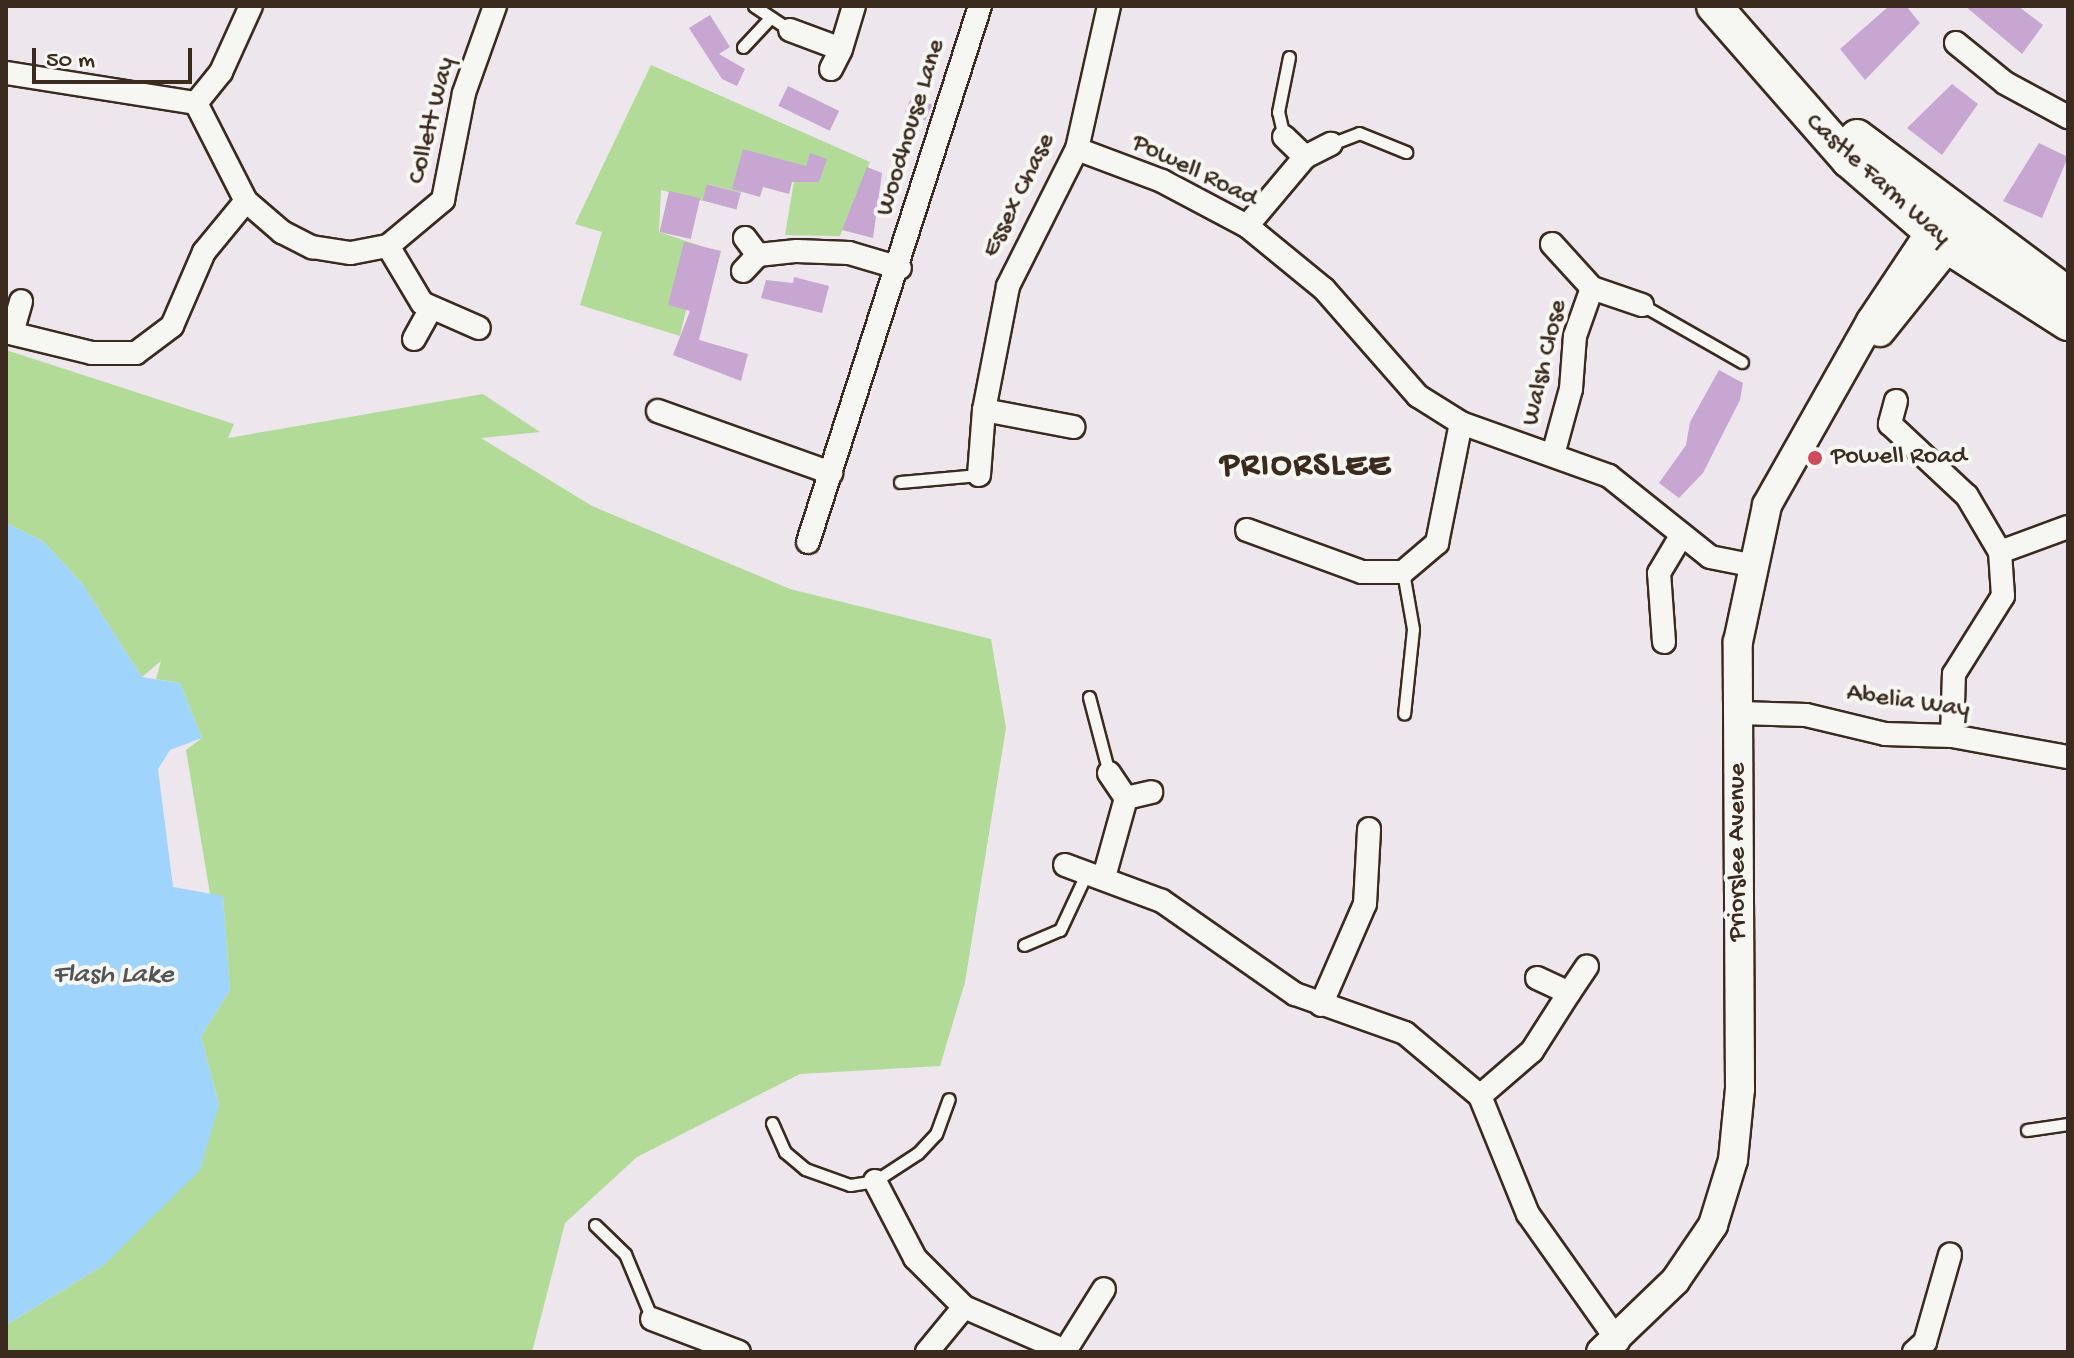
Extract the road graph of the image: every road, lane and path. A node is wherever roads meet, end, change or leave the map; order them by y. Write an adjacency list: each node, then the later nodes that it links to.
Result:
1 (251, 6): 15 (street)
2 (495, 6): 26 (street, Collett Way)
3 (754, 6): 9 (lane)
4 (854, 6): 10 (street)
5 (980, 6): 28 (street, Woodhouse Lane)
6 (1109, 6): 19 (street, Essex Chase)
7 (1714, 6): 24 (main road, Castle Farm Way)
8 (1741, 6): 24 (main road, Castle Farm Way)
9 (768, 20): 10 (lane); 12 (lane)
10 (790, 30)
11 (1956, 43): 16 (street)
12 (743, 47)
13 (1289, 57): 17 (lane)
14 (6, 73): 15 (street)
15 (196, 103): 22 (street)
16 (2068, 117)
17 (1284, 137): 21 (street)
18 (1331, 144): 20 (lane); 21 (street)
19 (1077, 149): 23 (street, Powell Road); 40 (street, Essex Chase)
20 (1406, 152)
21 (1305, 157): 23 (street)
22 (246, 201): 26 (street); 36 (street)
23 (1247, 226): 42 (street, Powell Road)
24 (1948, 228): 30 (main road, Castle Farm Way); 34 (main road, Castle Farm Way); 53 (street, Priorslee Avenue)
25 (1552, 244): 29 (street, Walsh Close)
26 (388, 246): 33 (street)
27 (749, 255): 28 (street)
28 (900, 268): 45 (street, Woodhouse Lane)
29 (1592, 288): 32 (street, Walsh Close); 44 (street, Walsh Close)
30 (2068, 295)
31 (21, 301): 36 (street)
32 (1642, 305): 38 (lane)
33 (431, 308): 35 (street); 37 (street)
34 (2068, 323)
35 (479, 328)
36 (9, 332)
37 (414, 339)
38 (1742, 362)
39 (1896, 401): 52 (street)
40 (984, 410): 43 (street); 46 (street, Essex Chase)
41 (658, 411): 45 (street)
42 (1461, 423): 44 (street, Powell Road); 54 (street)
43 (1073, 427)
44 (1554, 451): 50 (street, Powell Road)
45 (831, 473): 51 (street, Woodhouse Lane)
46 (979, 475): 47 (lane)
47 (900, 482)
48 (2068, 527): 52 (street)
49 (1247, 530): 54 (street)
50 (1681, 536): 53 (street, Powell Road); 55 (street)
51 (808, 542)
52 (2000, 552): 59 (street)
53 (1750, 565): 57 (street, Priorslee Avenue)
54 (1403, 572): 58 (lane)
55 (1664, 642)
56 (1089, 697): 61 (lane)
57 (1739, 713): 59 (street, Abelia Way); 83 (street, Priorslee Avenue)
58 (1404, 714)
59 (1952, 736): 60 (street, Abelia Way)
60 (2068, 757)
61 (1109, 773): 63 (street)
62 (1151, 792): 63 (street)
63 (1126, 798): 66 (street)
64 (1369, 829): 71 (street)
65 (1065, 865): 66 (street)
66 (1096, 875): 67 (lane); 71 (street)
67 (1024, 945)
68 (1587, 966): 70 (street)
69 (1537, 978): 70 (street)
70 (1569, 993): 72 (street)
71 (1321, 1005): 72 (street)
72 (1480, 1096): 83 (street)
73 (949, 1099): 77 (lane)
74 (772, 1123): 77 (lane)
75 (2068, 1124): 76 (lane)
76 (2027, 1130)
77 (875, 1181): 81 (street)
78 (595, 1225): 82 (lane)
79 (1950, 1255): 87 (street)
80 (1104, 1289): 86 (street)
81 (964, 1307): 85 (street); 86 (street)
82 (652, 1319): 84 (street)
83 (1610, 1346)
84 (739, 1352)
85 (927, 1352)
86 (1066, 1352)
87 (1914, 1352)

